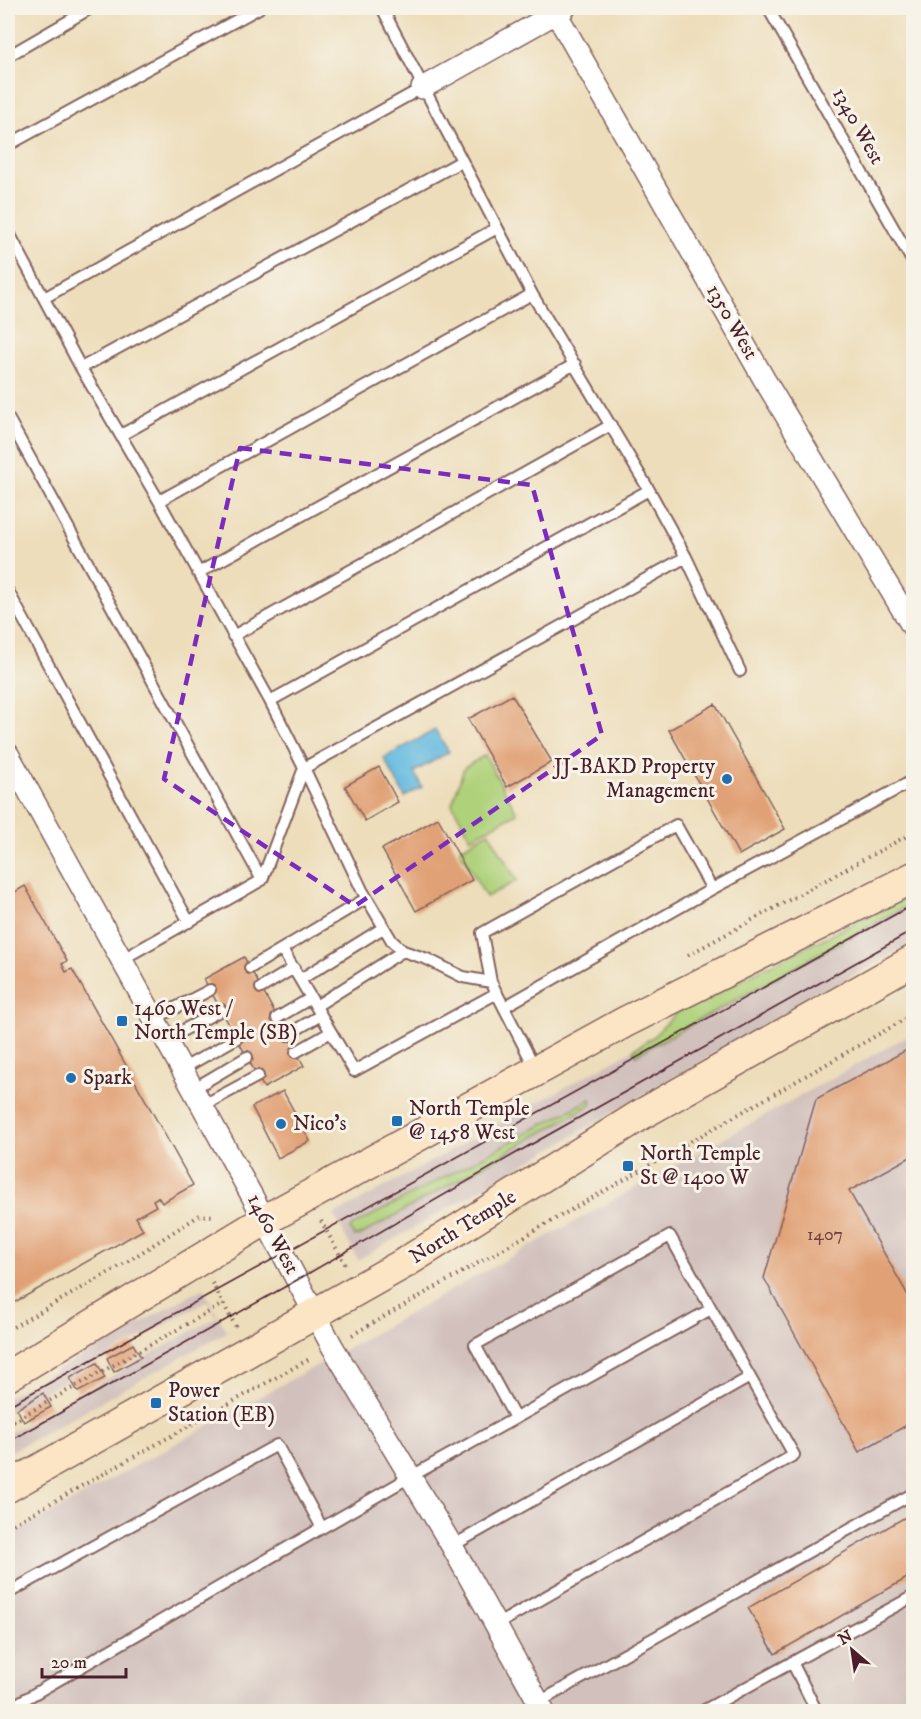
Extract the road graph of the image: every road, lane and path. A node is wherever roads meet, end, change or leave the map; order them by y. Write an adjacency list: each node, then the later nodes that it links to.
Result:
1 (260, 8): 8 (lane)
2 (382, 8): 7 (lane)
3 (768, 8): 12 (lane, 1340 West)
4 (86, 9): 6 (lane)
5 (558, 9): 7 (street); 25 (street, 1350 West)
6 (8, 57)
7 (422, 88): 9 (lane); 14 (lane)
8 (8, 145)
9 (462, 161): 10 (lane); 16 (lane)
10 (497, 228): 13 (lane); 19 (lane)
11 (8, 231): 14 (lane)
12 (914, 264)
13 (532, 294): 15 (lane); 21 (lane)
14 (44, 298): 16 (lane)
15 (576, 364): 18 (lane); 23 (lane)
16 (81, 368): 19 (lane)
17 (8, 418): 34 (lane)
18 (611, 425): 20 (lane); 27 (lane)
19 (121, 435): 21 (lane)
20 (649, 490): 22 (lane); 29 (lane)
21 (159, 501): 23 (lane)
22 (686, 557): 28 (lane); 31 (lane)
23 (198, 573): 27 (lane)
24 (8, 591): 37 (lane)
25 (908, 608): 26 (street, 1350 West)
26 (914, 629)
27 (232, 636): 29 (lane)
28 (740, 671)
29 (270, 701): 31 (lane)
30 (8, 754): 41 (street, 1460 West)
31 (304, 768): 34 (lane); 36 (lane)
32 (914, 780): 35 (lane)
33 (914, 878): 63 (main road)
34 (262, 880): 37 (lane)
35 (712, 889): 46 (lane); 51 (lane)
36 (367, 898): 38 (lane); 39 (lane)
37 (189, 922): 41 (lane)
38 (383, 928): 40 (lane); 45 (lane)
39 (282, 949): 43 (lane); 44 (lane)
40 (403, 951): 46 (lane); 50 (lane)
41 (121, 960): 55 (street, 1460 West)
42 (914, 960): 74 (main road, North Temple)
43 (250, 968)
44 (294, 968): 45 (lane); 47 (lane)
45 (301, 980): 50 (lane)
46 (491, 982): 49 (lane)
47 (261, 988)
48 (210, 990): 55 (lane)
49 (497, 993): 51 (lane); 56 (lane)
50 (316, 1006): 54 (lane); 56 (lane); 57 (lane)
51 (504, 1007): 63 (lane)
52 (221, 1010): 59 (lane)
53 (914, 1014): 75 (path)
54 (277, 1018)
55 (154, 1019): 59 (street, 1460 West)
56 (331, 1032): 60 (lane)
57 (286, 1035)
58 (237, 1038): 62 (lane)
59 (165, 1040): 62 (street, 1460 West)
60 (296, 1052)
61 (247, 1057): 65 (lane)
62 (182, 1069): 65 (street, 1460 West)
63 (536, 1071): 67 (main road)
64 (258, 1076): 65 (lane)
65 (197, 1098): 67 (street, 1460 West)
66 (214, 1216): 76 (path)
67 (265, 1220): 74 (street, 1460 West); 78 (main road)
68 (328, 1234): 69 (path)
69 (339, 1253)
70 (220, 1298): 71 (path)
71 (223, 1304): 73 (path); 81 (path)
72 (711, 1309): 79 (lane); 80 (lane); 80 (lane)
73 (228, 1312)
74 (315, 1315): 82 (street, 1460 West); 83 (main road, North Temple)
75 (375, 1320)
76 (8, 1330)
77 (292, 1368): 85 (path)
78 (8, 1376)
79 (750, 1377): 87 (lane); 90 (lane)
80 (515, 1418): 82 (lane)
81 (8, 1424)
82 (410, 1477): 86 (lane); 87 (street, 1460 West)
83 (8, 1487)
84 (914, 1493): 92 (lane)
85 (8, 1527)
86 (322, 1528): 88 (lane); 93 (lane)
87 (452, 1546): 90 (street, 1460 West)
88 (8, 1593)
89 (914, 1596): 91 (lane)
90 (496, 1625): 92 (street, 1460 West)
91 (792, 1662): 94 (lane); 95 (lane)
92 (542, 1707)
93 (8, 1709)
94 (701, 1712)
95 (817, 1712)

